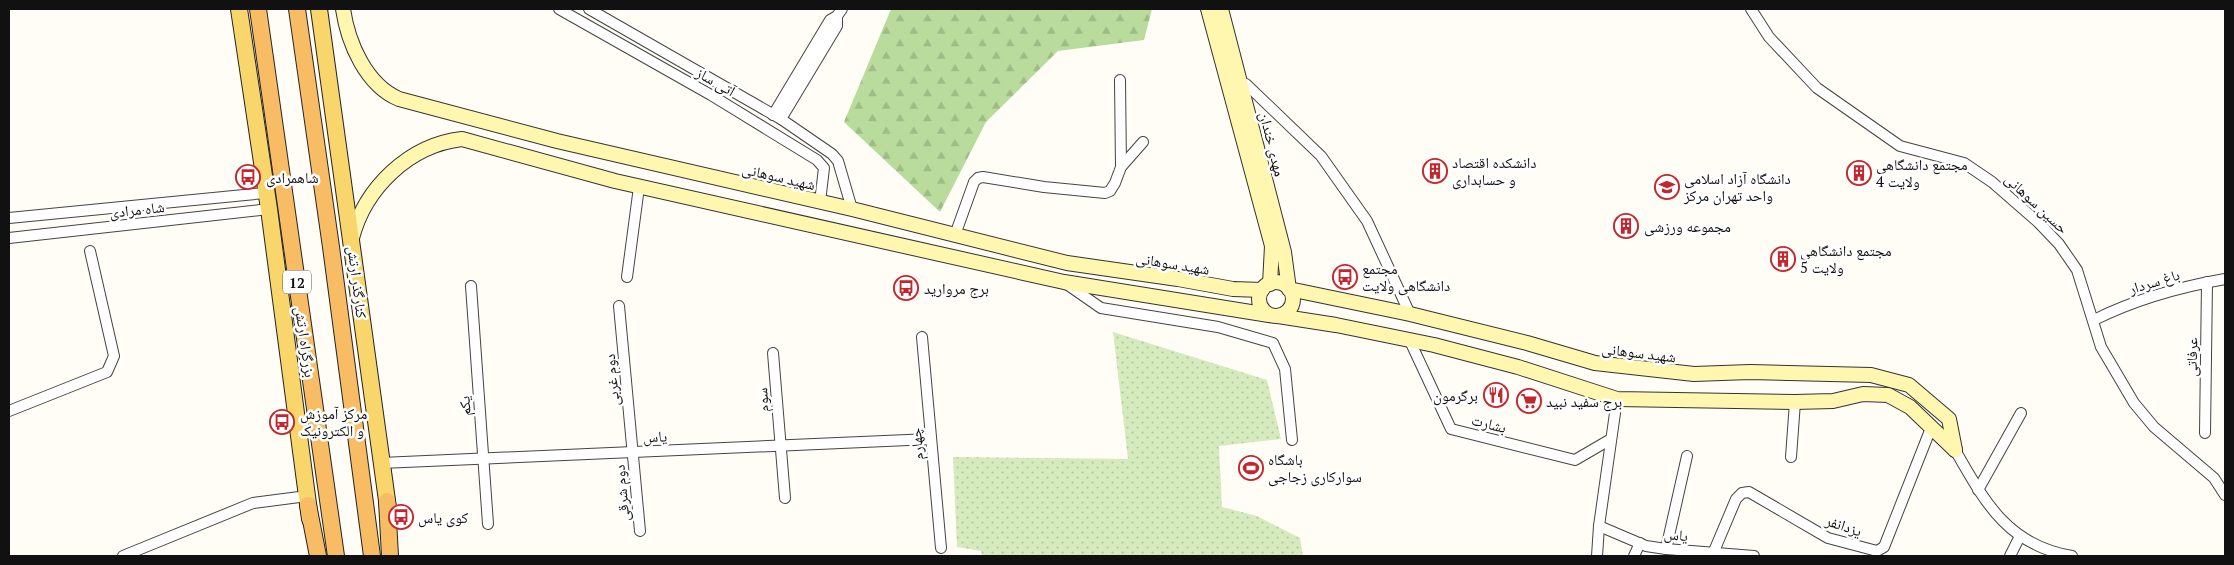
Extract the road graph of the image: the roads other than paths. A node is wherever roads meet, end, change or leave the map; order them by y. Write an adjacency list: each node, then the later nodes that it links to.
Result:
1 (239, 9): 23 (main road)
2 (258, 9): 17 (highway, بزرگراه ارتش / 12)
3 (297, 9): 81 (highway)
4 (319, 9): 30 (main road, کنارگذر ارتش)
5 (343, 9): 18 (main road, شهید سوهانی)
6 (559, 9): 15 (street, آتی ساز)
7 (588, 9): 13 (street, آتی ساز)
8 (1208, 9): 39 (main road, مهدی خندان)
9 (1221, 9): 40 (main road, مهدی خندان)
10 (1750, 9): 44 (street, حسین سوهانی)
11 (840, 12): 16 (street)
12 (1120, 80): 21 (street)
13 (718, 83): 15 (street); 16 (street, آتی ساز)
14 (1246, 84): 42 (street)
15 (711, 95): 24 (street, آتی ساز)
16 (777, 117): 26 (street, آتی ساز)
17 (276, 132): 33 (main road); 80 (highway, بزرگراه ارتش / 12)
18 (557, 141): 20 (main road); 24 (main road, شهید سوهانی)
19 (1143, 142): 21 (street)
20 (548, 164): 22 (main road, شهید سوهانی); 30 (main road, شهید سوهانی)
21 (1122, 167): 28 (street)
22 (639, 187): 34 (street); 36 (main road, شهید سوهانی)
23 (265, 193): 25 (main road); 27 (street, شاه مرادی)
24 (820, 202): 26 (main road, شهید سوهانی)
25 (269, 209): 29 (street, شاه مرادی); 33 (main road)
26 (852, 209): 28 (main road, شهید سوهانی)
27 (9, 218)
28 (955, 235): 32 (main road, شهید سوهانی)
29 (9, 238)
30 (352, 238): 63 (main road, کنارگذر ارتش)
31 (90, 251): 50 (street)
32 (1067, 263): 36 (main road); 39 (main road, شهید سوهانی)
33 (278, 275): 67 (main road)
34 (627, 277)
35 (2225, 279): 37 (street, باغ سردار)
36 (1064, 282): 43 (main road, شهید سوهانی); 56 (street)
37 (2207, 282): 44 (street, باغ سردار); 53 (street, عرفاتی)
38 (471, 286): 62 (street, یکم)
39 (1266, 287): 40 (main road); 43 (main road)
40 (1289, 289): 42 (main road, شهید سوهانی); 43 (main road)
41 (619, 306): 59 (street, دوم غربی)
42 (1410, 314): 58 (main road, شهید سوهانی)
43 (1274, 315): 46 (main road, شهید سوهانی)
44 (2094, 320): 65 (street, حسین سوهانی)
45 (922, 338): 54 (street, چهارم)
46 (1409, 339): 48 (main road, شهید سوهانی); 55 (street, بشارت)
47 (773, 353): 57 (street, سوم)
48 (1617, 399): 49 (main road, شهید سوهانی); 55 (street)
49 (1795, 402): 52 (main road, شهید سوهانی); 61 (street)
50 (9, 411)
51 (2021, 413): 64 (street)
52 (1931, 428): 58 (main road, شهید سوهانی); 78 (street, یزدانفر)
53 (2205, 433)
54 (931, 439): 57 (street, یاس); 74 (street, چهارم)
55 (1611, 439): 70 (street)
56 (1292, 440)
57 (780, 445): 59 (street, یاس); 66 (street, سوم)
58 (1955, 450): 64 (street, شهید سوهانی)
59 (632, 452): 62 (street, یاس); 71 (street, دوم شرقی)
60 (1687, 456): 75 (street)
61 (1791, 457)
62 (484, 458): 63 (street, یاس); 69 (street, یکم)
63 (380, 463): 68 (main road, کنارگذر ارتش)
64 (1978, 490): 72 (street, شهید سوهانی)
65 (2225, 495)
66 (785, 498)
67 (308, 500): 77 (highway); 79 (street)
68 (387, 500): 76 (highway)
69 (488, 524)
70 (1598, 526): 73 (street, یاس); 82 (street)
71 (640, 532)
72 (2020, 536): 85 (street); 86 (street, شهید سوهانی)
73 (1640, 543): 75 (street, یاس); 83 (street)
74 (940, 548)
75 (1666, 549): 78 (street, یاس)
76 (391, 552)
77 (317, 555)
78 (1712, 555): 84 (street, یاس)
79 (123, 556)
80 (336, 556)
81 (372, 556)
82 (1596, 556)
83 (1634, 556)
84 (1754, 556)
85 (2010, 556)
86 (2072, 556)

